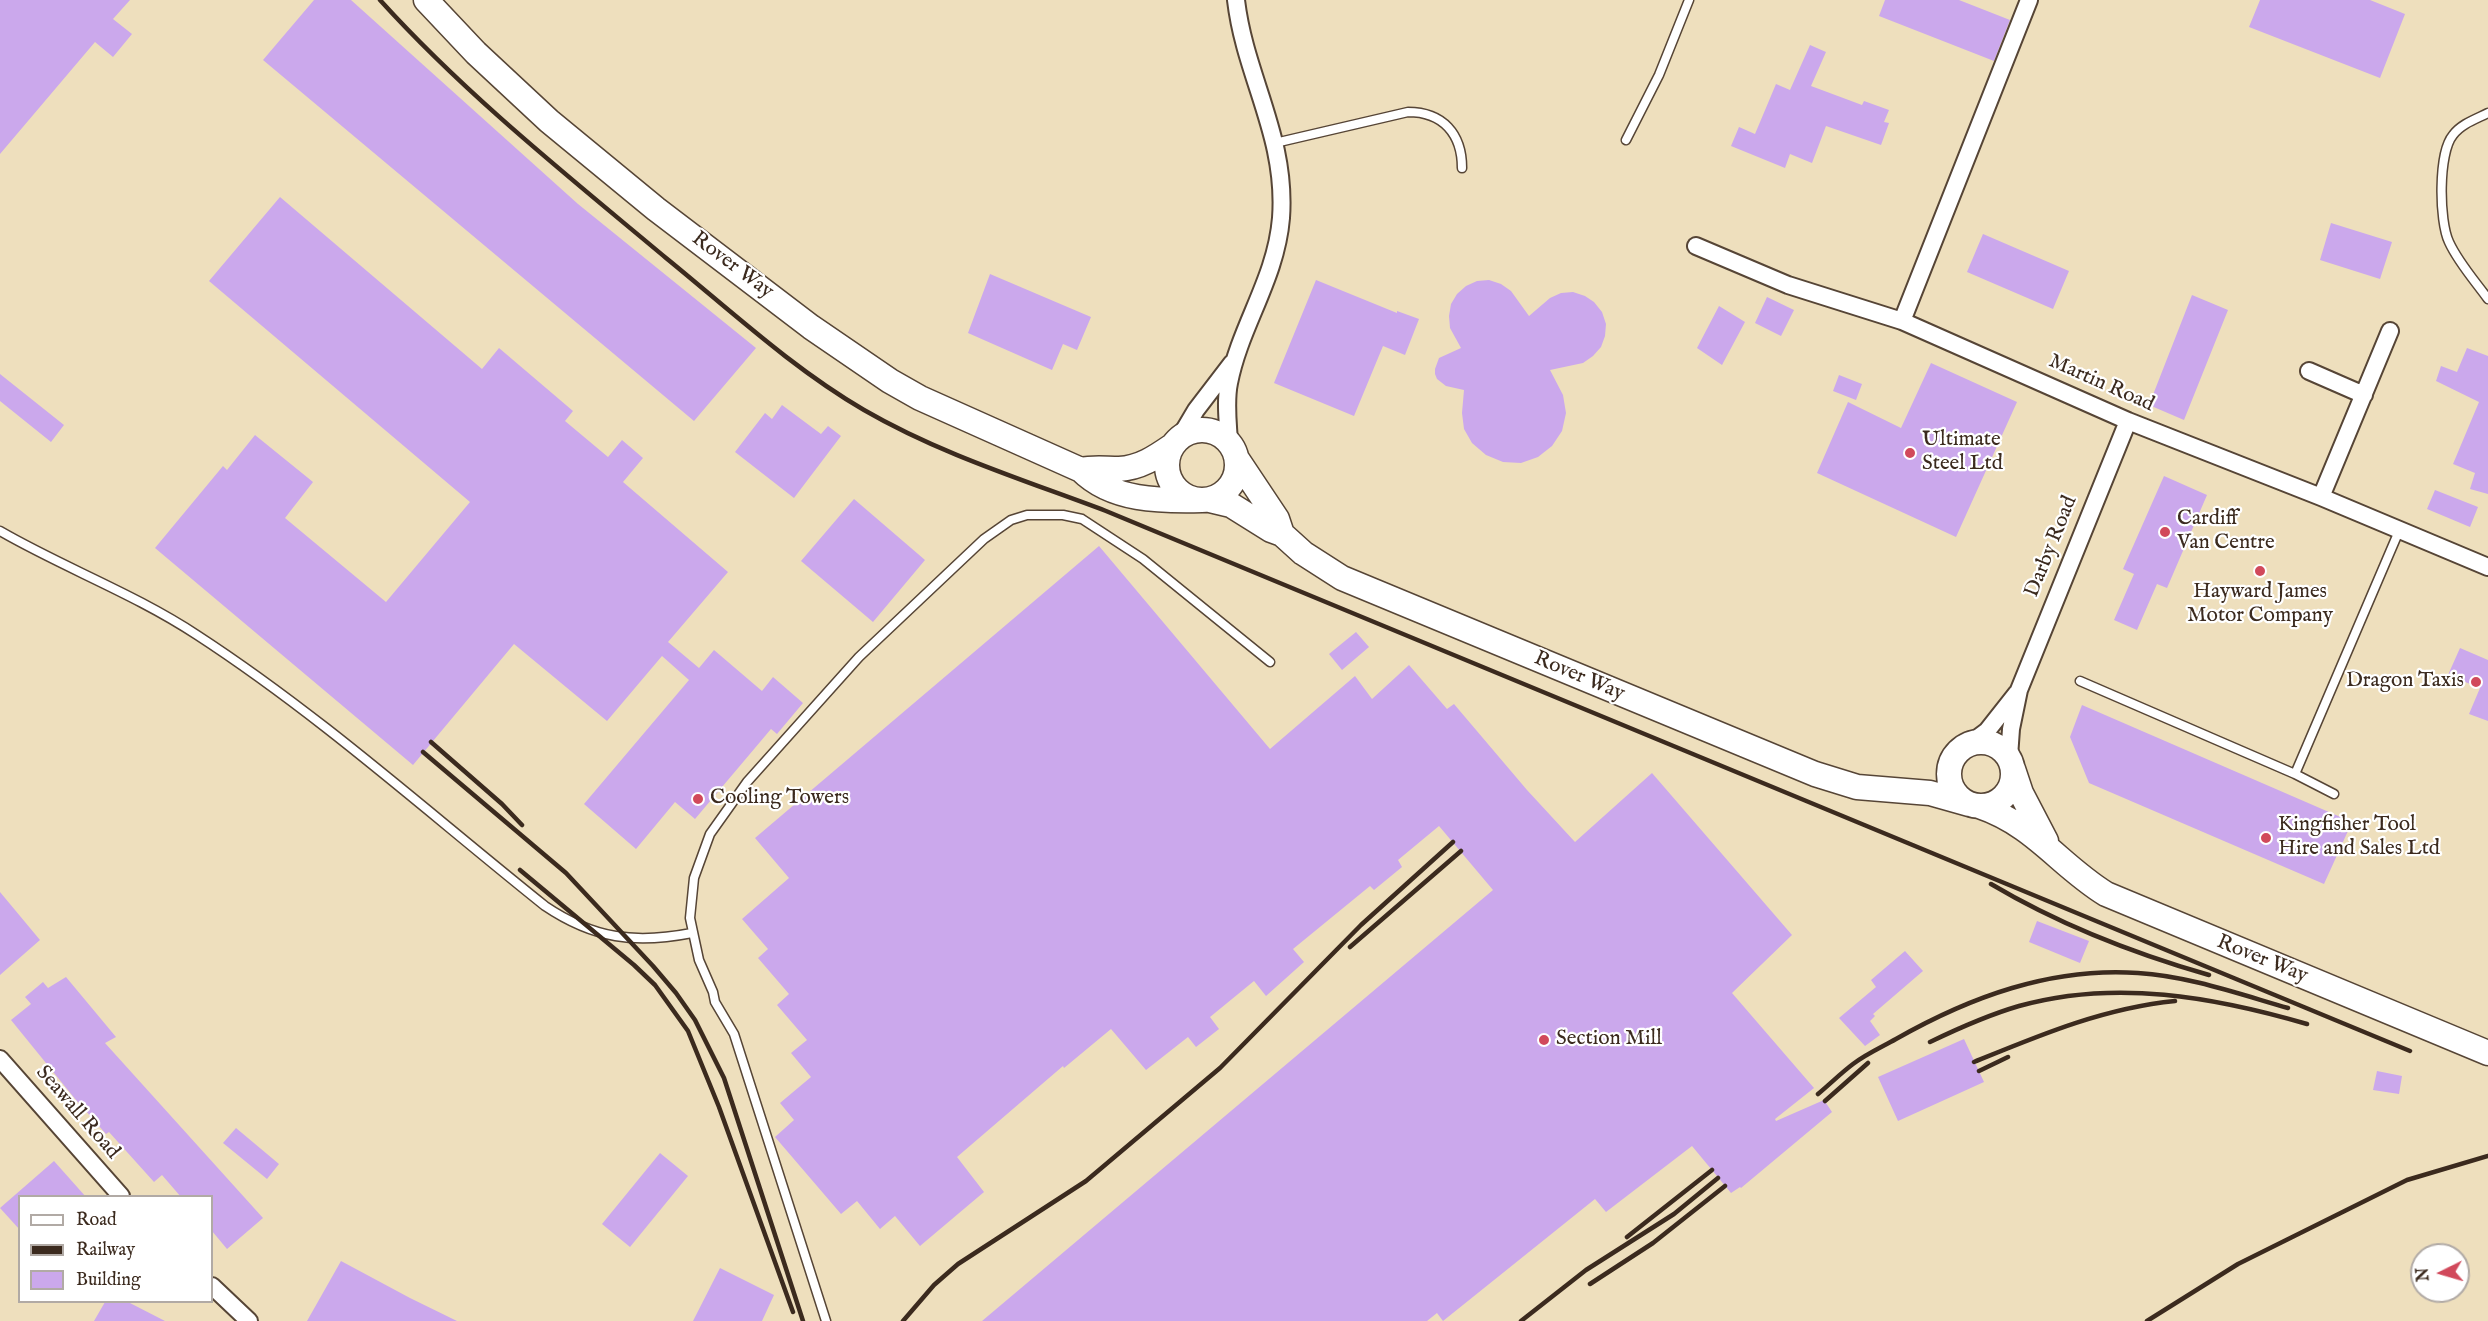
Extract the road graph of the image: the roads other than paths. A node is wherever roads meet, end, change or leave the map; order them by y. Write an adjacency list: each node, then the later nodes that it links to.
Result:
1 (426, 0): 19 (street, Rover Way)
2 (1236, 0): 7 (street)
3 (1689, 0): 6 (lane)
4 (2030, 0): 11 (street)
5 (2488, 113): 10 (lane)
6 (1626, 140)
7 (1275, 143): 8 (lane); 13 (street)
8 (1462, 168)
9 (1696, 246): 11 (street, Martin Road)
10 (2488, 299)
11 (1902, 321): 16 (street, Martin Road)
12 (2390, 332): 15 (street)
13 (1236, 358): 17 (street); 18 (street)
14 (2309, 371): 15 (street)
15 (2364, 395): 20 (street)
16 (2128, 421): 20 (street, Martin Road); 28 (street, Darby Road)
17 (1176, 442): 18 (street); 19 (street, Rover Way); 21 (street)
18 (1233, 451): 21 (street); 24 (street, Rover Way)
19 (1081, 470): 21 (street, Rover Way)
20 (2321, 497): 23 (street, Martin Road)
21 (1206, 500): 24 (street, Rover Way)
22 (0, 531): 37 (lane)
23 (2399, 531): 25 (street, Martin Road); 32 (lane)
24 (1282, 534): 33 (street, Rover Way)
25 (2488, 567)
26 (1270, 662): 37 (lane)
27 (2080, 681): 32 (lane)
28 (2019, 690): 29 (street, Darby Road); 31 (street, Darby Road)
29 (1971, 743): 30 (street); 31 (street)
30 (1953, 759): 33 (street, Rover Way); 35 (street)
31 (2011, 763): 35 (street); 36 (street, Rover Way)
32 (2295, 774): 34 (lane)
33 (1888, 789): 35 (street, Rover Way)
34 (2334, 794)
35 (1974, 805): 36 (street, Rover Way)
36 (2048, 846): 38 (street, Rover Way)
37 (692, 933): 43 (lane)
38 (2488, 1053)
39 (0, 1059): 40 (street, Seawall Road)
40 (119, 1195)
41 (213, 1287): 42 (street)
42 (249, 1321)
43 (826, 1321)

